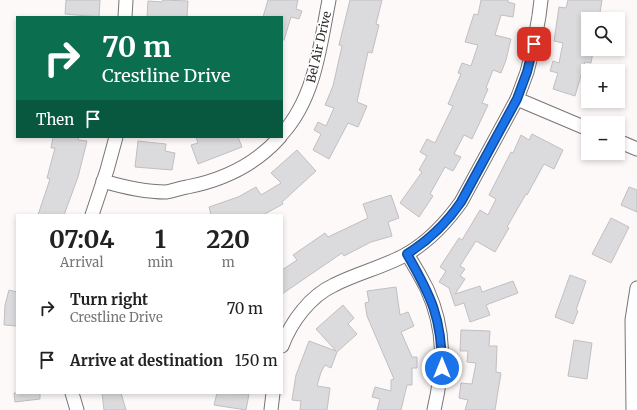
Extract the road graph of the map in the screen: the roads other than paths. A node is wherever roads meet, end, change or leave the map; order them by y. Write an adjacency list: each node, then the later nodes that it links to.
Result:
1 (126, 0): 4 (street)
2 (330, 0): 7 (street, Bel Air Drive)
3 (540, 0): 5 (street)
4 (125, 16)
5 (517, 99): 6 (street); 14 (street)
6 (581, 126)
7 (283, 133)
8 (116, 138): 12 (street)
9 (279, 138): 12 (street)
10 (625, 144): 11 (street)
11 (637, 150)
12 (103, 180): 13 (street)
13 (92, 214)
14 (407, 254): 16 (street); 21 (street)
15 (637, 288): 22 (street)
16 (283, 344)
17 (72, 394): 19 (street)
18 (273, 394): 20 (street)
19 (77, 410)
20 (271, 410)
21 (434, 410)
22 (633, 410)

